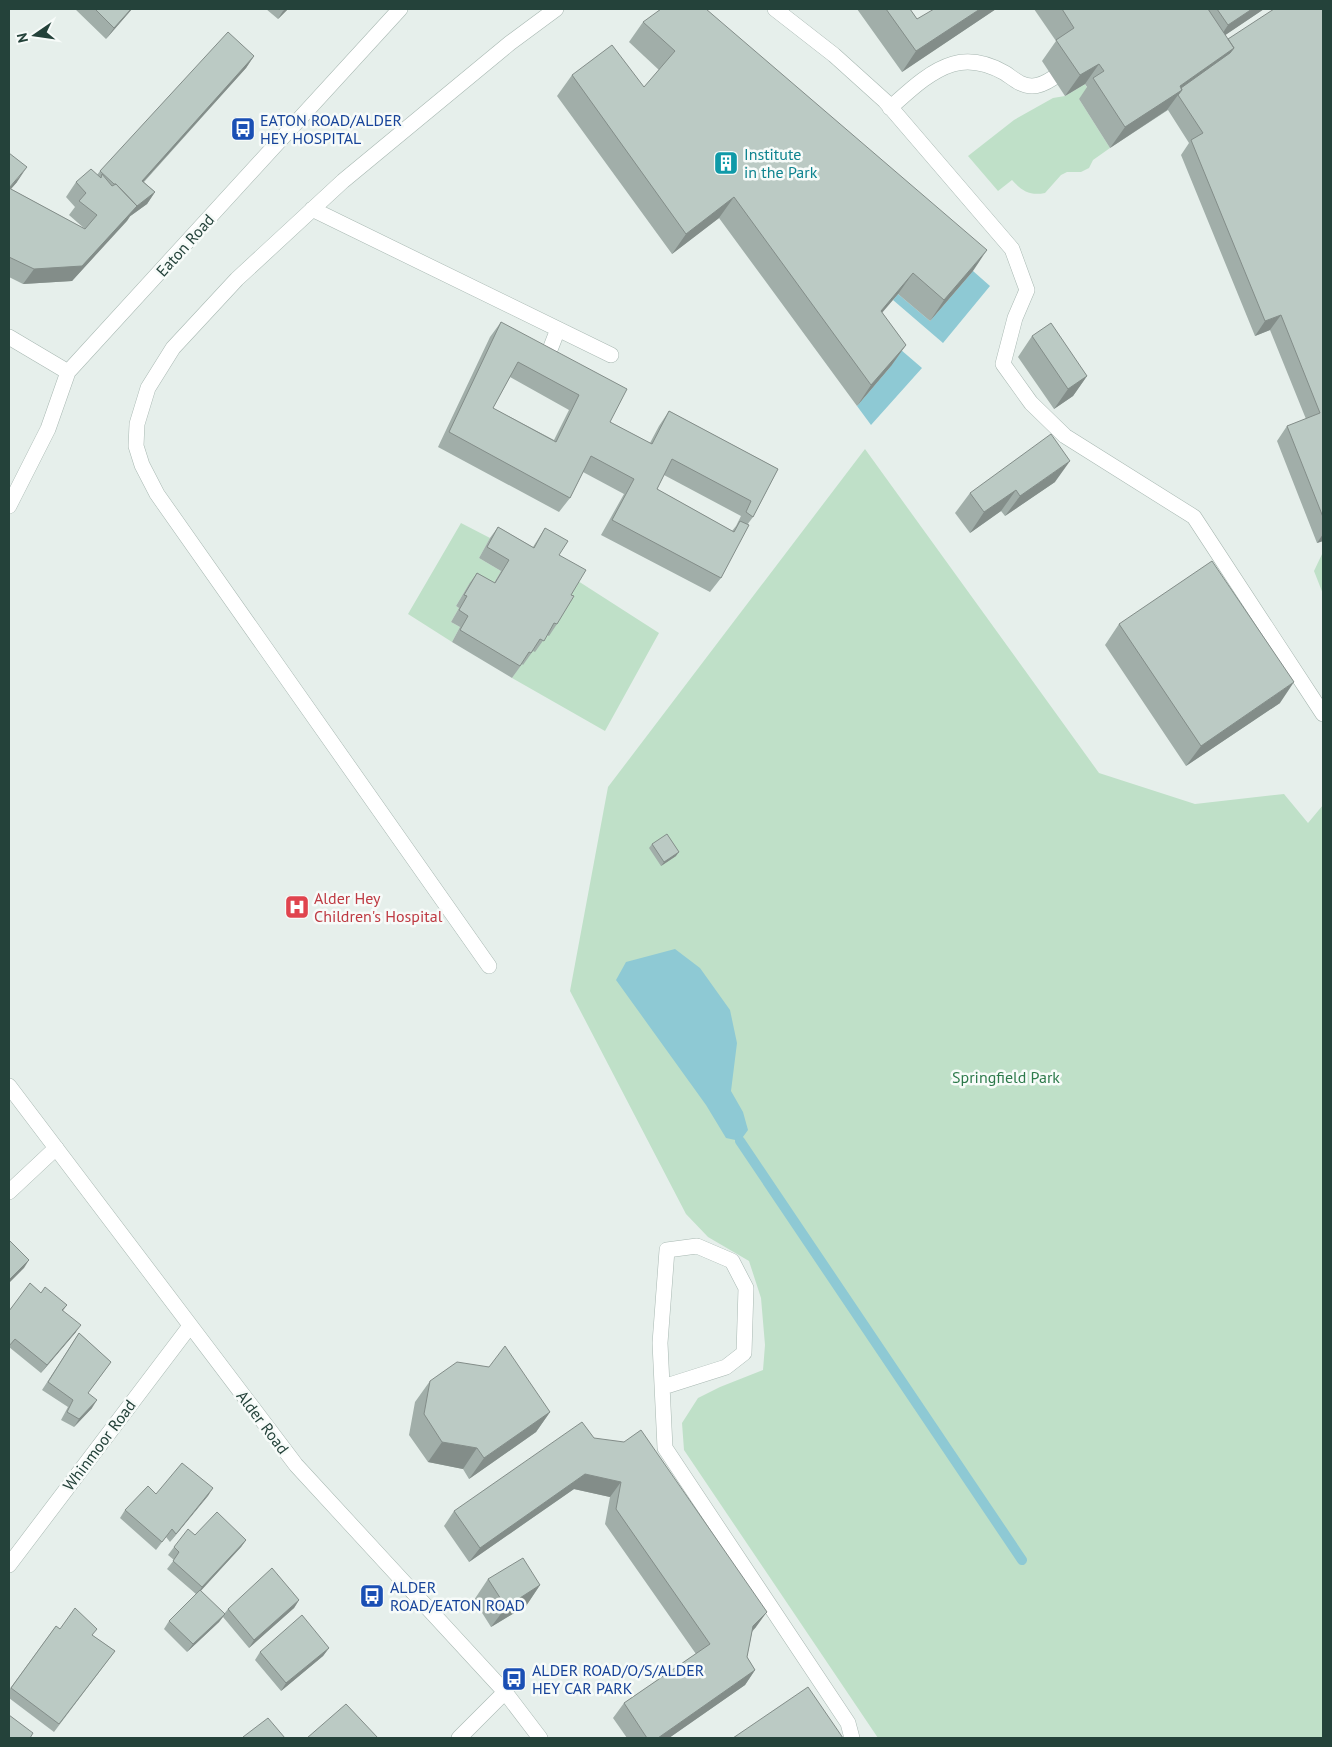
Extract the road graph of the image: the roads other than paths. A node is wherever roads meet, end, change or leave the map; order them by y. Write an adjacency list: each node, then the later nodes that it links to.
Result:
1 (400, 9): 11 (street, Eaton Road)
2 (556, 9): 6 (street)
3 (775, 9): 5 (street)
4 (1053, 78): 5 (street)
5 (890, 108): 13 (street)
6 (312, 209): 7 (street); 14 (street)
7 (558, 329): 9 (street); 10 (street)
8 (9, 337): 11 (street)
9 (612, 355)
10 (544, 365)
11 (68, 372): 12 (street, Eaton Road)
12 (9, 506)
13 (1323, 714)
14 (489, 966)
15 (9, 1086): 16 (street, Alder Road)
16 (56, 1148): 17 (street); 18 (street, Alder Road)
17 (9, 1192)
18 (190, 1326): 20 (street, Whinmoor Road); 21 (street, Alder Road)
19 (663, 1387): 19 (street); 24 (street)
20 (9, 1565)
21 (505, 1692): 22 (street); 23 (street, Alder Road)
22 (459, 1738)
23 (540, 1738)
24 (852, 1738)

